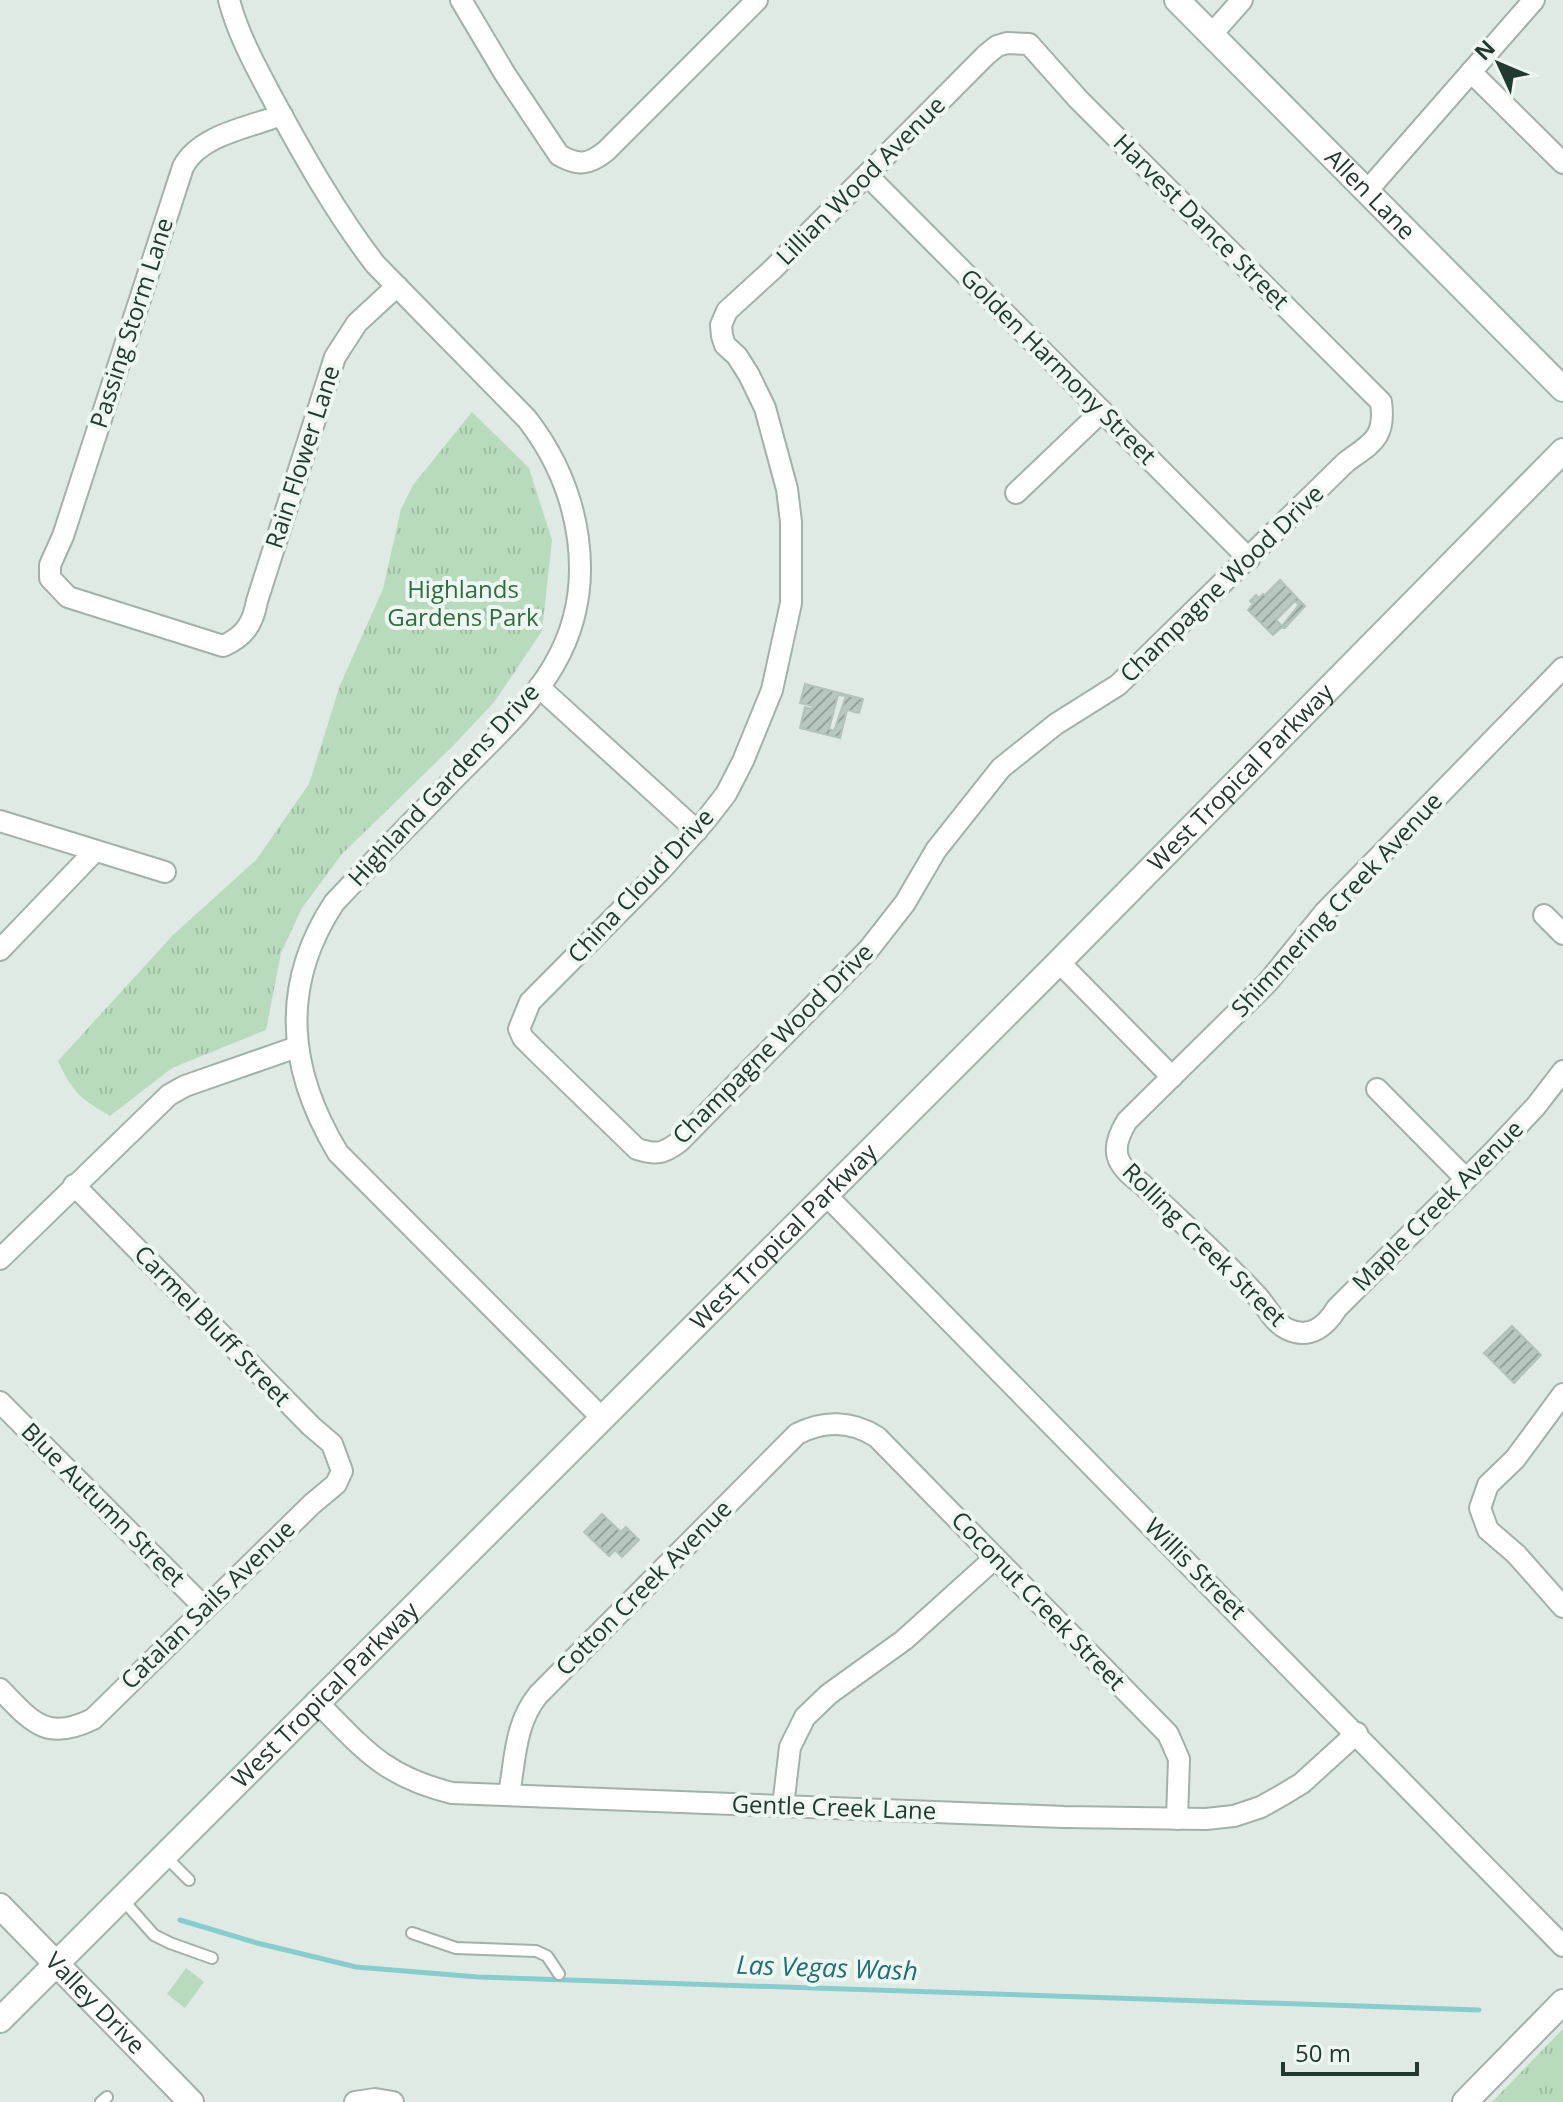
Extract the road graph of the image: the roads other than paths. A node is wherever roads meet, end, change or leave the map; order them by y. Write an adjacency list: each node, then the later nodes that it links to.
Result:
1 (229, 0): 10 (street, Highland Gardens Drive)
2 (461, 0): 3 (street)
3 (757, 0)
4 (1177, 0): 7 (main road, Allen Lane)
5 (1242, 0): 7 (street)
6 (1534, 0): 9 (street)
7 (1211, 35): 13 (main road, Allen Lane)
8 (1007, 43): 12 (street, Lillian Wood Avenue); 18 (street, Harvest Dance Street)
9 (1471, 72): 11 (street); 13 (street)
10 (282, 115): 14 (street, Highland Gardens Drive); 22 (street, Passing Storm Lane)
11 (1563, 163)
12 (867, 175): 15 (street, Lillian Wood Avenue); 17 (street, Golden Harmony Street)
13 (1366, 192): 16 (main road, Allen Lane)
14 (397, 286): 22 (street, Rain Flower Lane); 24 (street, Highland Gardens Drive)
15 (721, 325): 26 (street, China Cloud Drive)
16 (1563, 389)
17 (1102, 411): 20 (street); 21 (street, Golden Harmony Street)
18 (1383, 417): 21 (street, Champagne Wood Drive)
19 (1563, 451): 32 (main road, West Tropical Parkway)
20 (1016, 493)
21 (1249, 559): 33 (street, Champagne Wood Drive)
22 (234, 641)
23 (1563, 668): 36 (street, Shimmering Creek Avenue)
24 (539, 687): 26 (street); 34 (street, Highland Gardens Drive)
25 (0, 821): 27 (street)
26 (697, 831): 33 (street, China Cloud Drive)
27 (95, 851): 28 (street); 31 (street)
28 (165, 872)
29 (1544, 915): 30 (street)
30 (1563, 934)
31 (0, 950)
32 (1059, 962): 36 (street); 41 (main road, West Tropical Parkway)
33 (519, 1029)
34 (297, 1047): 40 (street); 46 (street, Highland Gardens Drive)
35 (1563, 1071): 39 (street, Maple Creek Avenue)
36 (1172, 1077): 38 (street, Shimmering Creek Avenue)
37 (1377, 1089): 39 (street)
38 (1115, 1144): 43 (street, Rolling Creek Street)
39 (1466, 1179): 43 (street, Maple Creek Avenue)
40 (74, 1185): 42 (street); 48 (street, Carmel Bluff Street)
41 (825, 1194): 46 (main road, West Tropical Parkway); 54 (street, Willis Street)
42 (0, 1259)
43 (1307, 1332)
44 (1563, 1394): 50 (street)
45 (0, 1402): 51 (street, Blue Autumn Street)
46 (602, 1418): 53 (main road, West Tropical Parkway)
47 (835, 1424): 49 (street, Coconut Creek Street); 55 (street, Cotton Creek Avenue)
48 (342, 1471): 51 (street, Catalan Sails Avenue)
49 (995, 1558): 56 (street); 57 (street, Coconut Creek Street)
50 (1563, 1607)
51 (205, 1608): 52 (street, Catalan Sails Avenue)
52 (0, 1689)
53 (316, 1701): 55 (street, Gentle Creek Lane); 58 (main road, West Tropical Parkway)
54 (1357, 1733): 57 (street, Gentle Creek Lane); 63 (street, Willis Street)
55 (509, 1795): 56 (street, Gentle Creek Lane)
56 (783, 1806): 57 (street, Gentle Creek Lane)
57 (1177, 1819)
58 (163, 1855): 59 (lane); 60 (main road, West Tropical Parkway)
59 (189, 1880)
60 (121, 1897): 64 (lane); 65 (main road, West Tropical Parkway)
61 (0, 1906): 65 (main road, Valley Drive)
62 (412, 1933): 66 (lane)
63 (1563, 1946)
64 (212, 1958)
65 (56, 1963): 68 (main road, West Tropical Parkway); 69 (main road, Valley Drive)
66 (559, 1974)
67 (1563, 2002): 72 (main road)
68 (0, 2020)
69 (191, 2102)
70 (355, 2102): 71 (street)
71 (393, 2102)
72 (1465, 2102)

